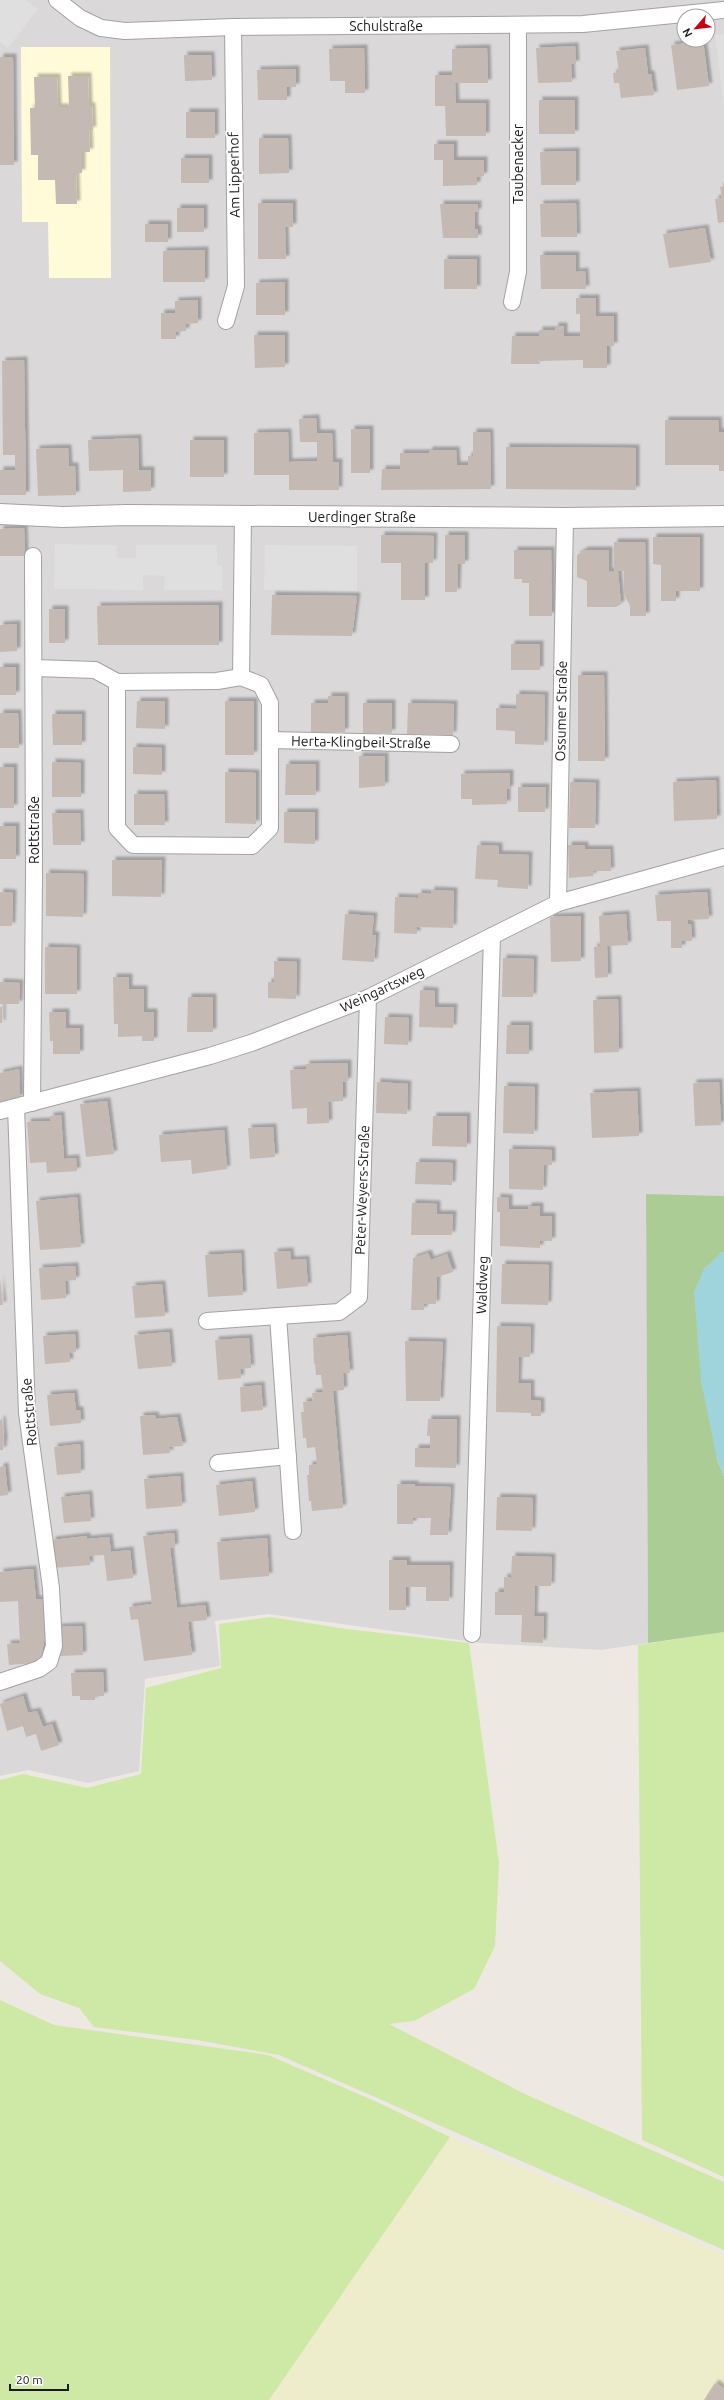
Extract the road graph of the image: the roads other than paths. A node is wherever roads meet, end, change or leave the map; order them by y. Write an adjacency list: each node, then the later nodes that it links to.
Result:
1 (57, 0): 4 (street, Schulstraße)
2 (724, 10): 3 (street, Schulstraße)
3 (518, 26): 4 (street, Schulstraße); 5 (street, Taubenacker)
4 (233, 27): 6 (street, Am Lipperhof)
5 (512, 302)
6 (226, 321)
7 (0, 514): 8 (street, Uerdinger Straße)
8 (243, 516): 10 (street, Uerdinger Straße); 13 (street)
9 (724, 516): 10 (street, Uerdinger Straße)
10 (565, 518): 18 (street, Ossumer Straße)
11 (33, 556): 12 (street, Rottstraße)
12 (34, 668): 14 (street); 21 (street, Rottstraße)
13 (241, 677): 14 (street); 15 (street)
14 (117, 682): 15 (street)
15 (270, 740): 16 (street, Herta-Klingbeil-Straße)
16 (451, 744)
17 (724, 857): 18 (street, Weingartsweg)
18 (558, 903): 19 (street, Weingartsweg)
19 (492, 936): 20 (street, Weingartsweg); 29 (street, Waldweg)
20 (368, 998): 21 (street, Weingartsweg); 24 (street, Peter-Weyers-Straße)
21 (32, 1103): 22 (street, Weingartsweg)
22 (16, 1107): 23 (street, Weingartsweg); 30 (street, Rottstraße)
23 (0, 1111)
24 (278, 1316): 25 (street, Peter-Weyers-Straße); 26 (street)
25 (207, 1320)
26 (288, 1456): 27 (street); 28 (street)
27 (218, 1463)
28 (293, 1531)
29 (472, 1634)
30 (0, 1682)

